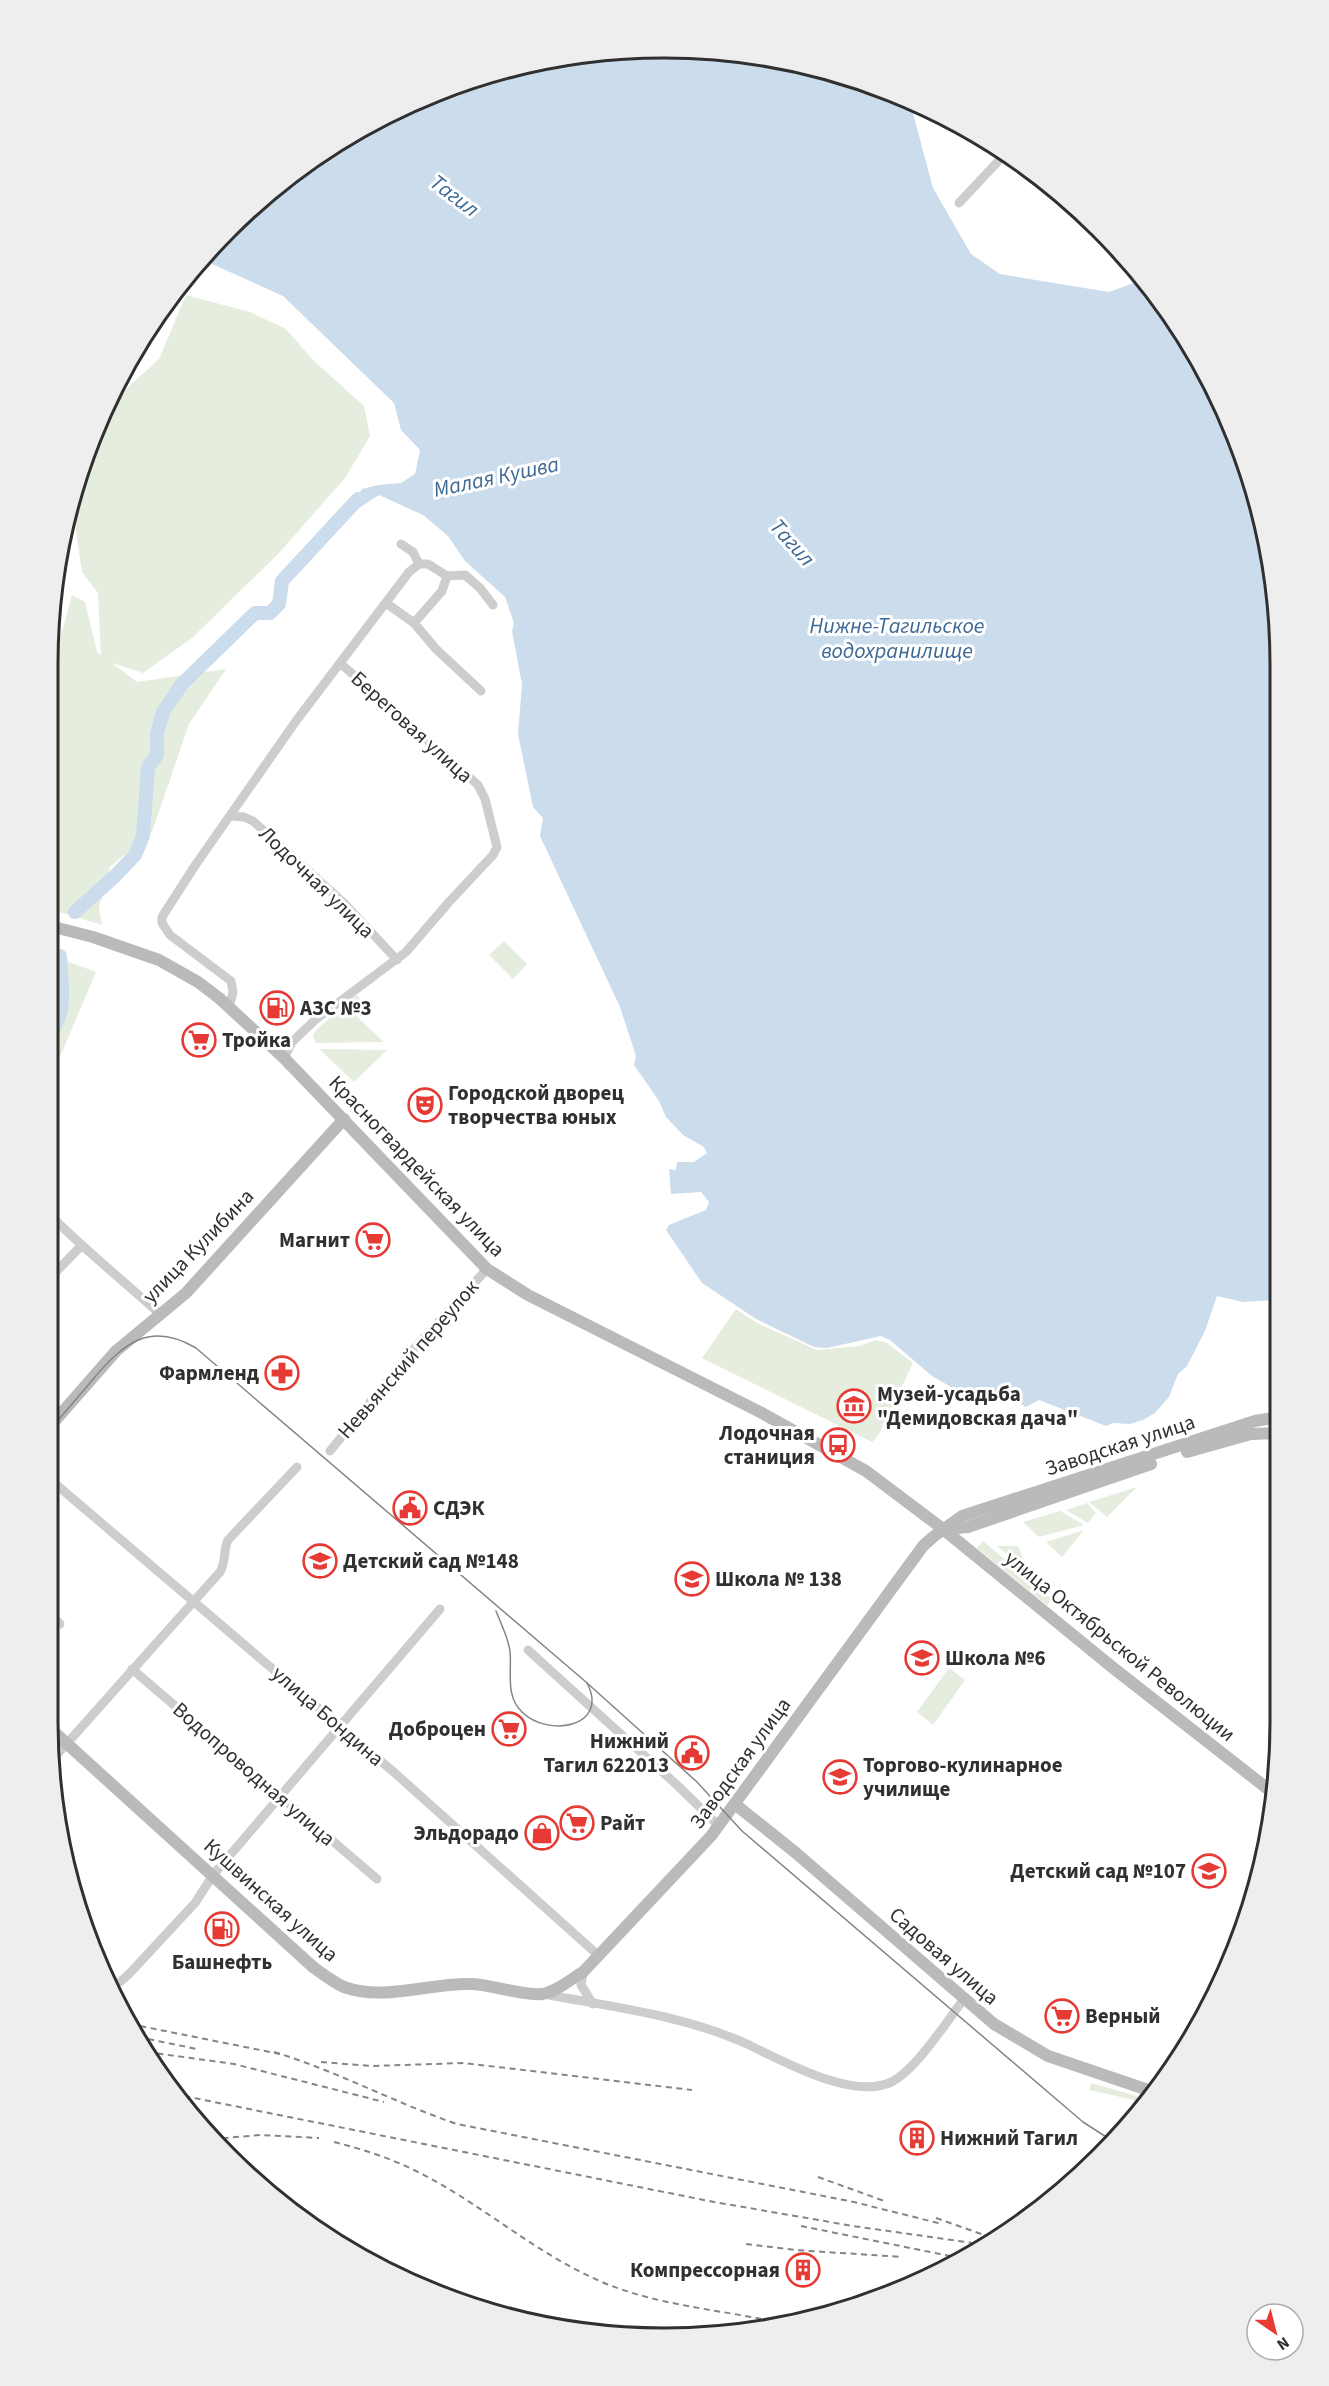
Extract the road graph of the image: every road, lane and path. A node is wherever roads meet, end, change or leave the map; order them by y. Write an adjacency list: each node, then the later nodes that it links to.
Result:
1 (999, 160): 2 (street)
2 (959, 203)
3 (401, 544): 4 (street)
4 (419, 564): 5 (street); 6 (street, Береговая улица)
5 (447, 576): 7 (street); 8 (street)
6 (386, 603): 8 (street); 9 (street, Береговая улица)
7 (492, 605)
8 (414, 623): 10 (street)
9 (340, 663): 11 (street, Береговая улица); 13 (street, Береговая улица)
10 (481, 691)
11 (231, 816): 13 (street, Лодочная улица); 14 (street, Береговая улица)
12 (58, 928): 14 (main road, Красногвардейская улица)
13 (397, 960): 15 (street, Береговая улица)
14 (229, 1008): 15 (main road, Красногвардейская улица)
15 (284, 1058): 16 (main road, Красногвардейская улица)
16 (344, 1119): 19 (main road, Красногвардейская улица); 21 (main road, улица Кулибина)
17 (58, 1223): 18 (street)
18 (81, 1246): 20 (street); 21 (street)
19 (487, 1269): 25 (street, Невьянский переулок); 28 (main road, Красногвардейская улица)
20 (58, 1270)
21 (161, 1316): 22 (main road, улица Кулибина)
22 (58, 1417)
23 (1270, 1418): 28 (main road, Заводская улица)
24 (1270, 1433): 28 (main road, Заводская улица)
25 (330, 1451)
26 (297, 1467): 29 (street)
27 (58, 1486): 29 (street, улица Бондина)
28 (943, 1529): 37 (main road, улица Октябрьской Революции); 39 (main road, Заводская улица)
29 (195, 1600): 32 (street); 33 (street, улица Бондина)
30 (440, 1609): 33 (street)
31 (528, 1650): 40 (street)
32 (132, 1669): 35 (street); 38 (street, Водопроводная улица)
33 (338, 1726): 38 (street); 43 (street, улица Бондина)
34 (59, 1736): 35 (main road, Кушвинская улица)
35 (67, 1743): 36 (street); 41 (main road, Кушвинская улица)
36 (60, 1752)
37 (1266, 1788)
38 (279, 1796): 41 (street); 42 (street, Водопроводная улица)
39 (736, 1805): 40 (main road, Заводская улица); 47 (main road, Садовая улица)
40 (719, 1826): 43 (main road, Заводская улица)
41 (213, 1875): 45 (street); 46 (main road, Кушвинская улица)
42 (377, 1879)
43 (599, 1956): 44 (main road, Заводская улица)
44 (583, 1972): 46 (main road, Заводская улица); 48 (street)
45 (118, 1983)
46 (542, 1994): 48 (street)
47 (964, 1999): 48 (street); 49 (main road, Садовая улица)
48 (593, 2004)
49 (1146, 2089)

